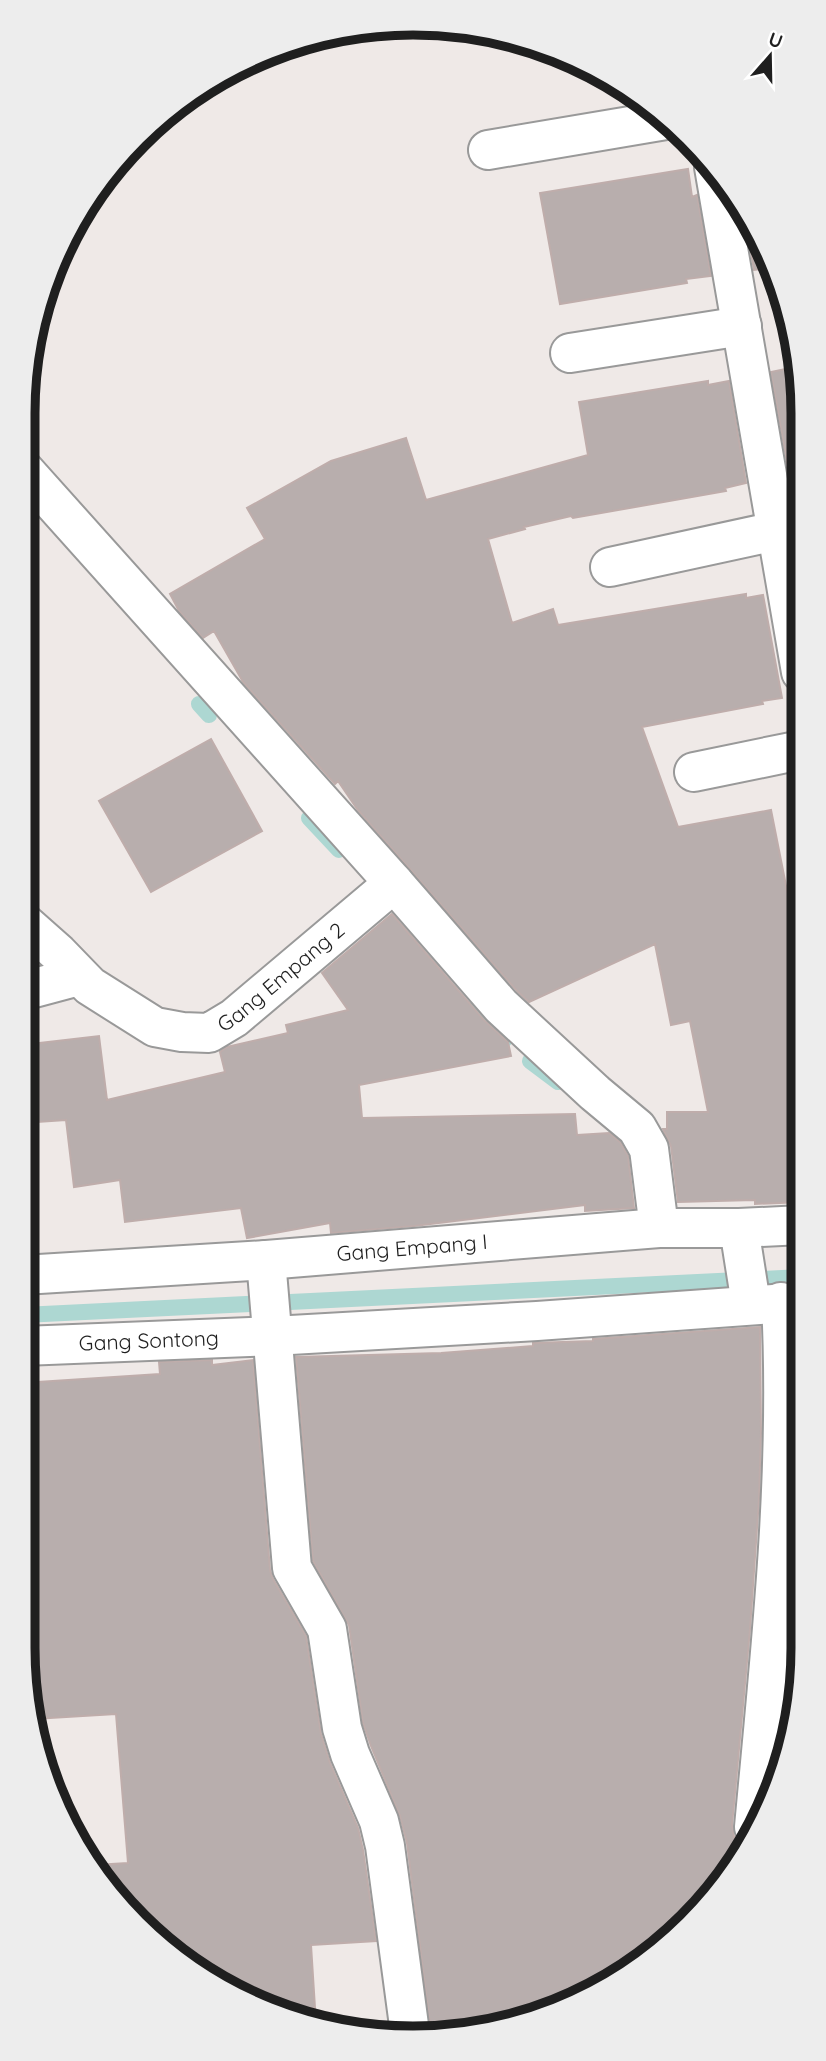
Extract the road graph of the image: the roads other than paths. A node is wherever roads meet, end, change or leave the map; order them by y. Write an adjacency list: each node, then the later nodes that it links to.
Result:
1 (654, 122): 2 (street)
2 (488, 149)
3 (718, 190): 4 (street)
4 (742, 326): 5 (street); 7 (street)
5 (570, 353)
6 (35, 482): 12 (street)
7 (776, 531): 8 (street); 9 (street)
8 (610, 567)
9 (791, 616)
10 (791, 752): 11 (street)
11 (694, 772)
12 (394, 883): 14 (street, Gang Empang 2); 17 (street)
13 (35, 933): 14 (street, Gang Empang 2)
14 (79, 975): 15 (street)
15 (35, 988)
16 (791, 1226): 18 (street, Gang Empang I)
17 (659, 1228): 18 (street, Gang Empang I); 19 (street, Gang Empang I)
18 (740, 1235): 21 (street)
19 (267, 1268): 20 (street, Gang Empang I); 22 (street)
20 (35, 1275)
21 (771, 1299): 22 (street, Gang Sontong); 24 (street)
22 (273, 1329): 23 (street, Gang Sontong); 25 (street)
23 (35, 1345)
24 (756, 1806)
25 (409, 2026)

